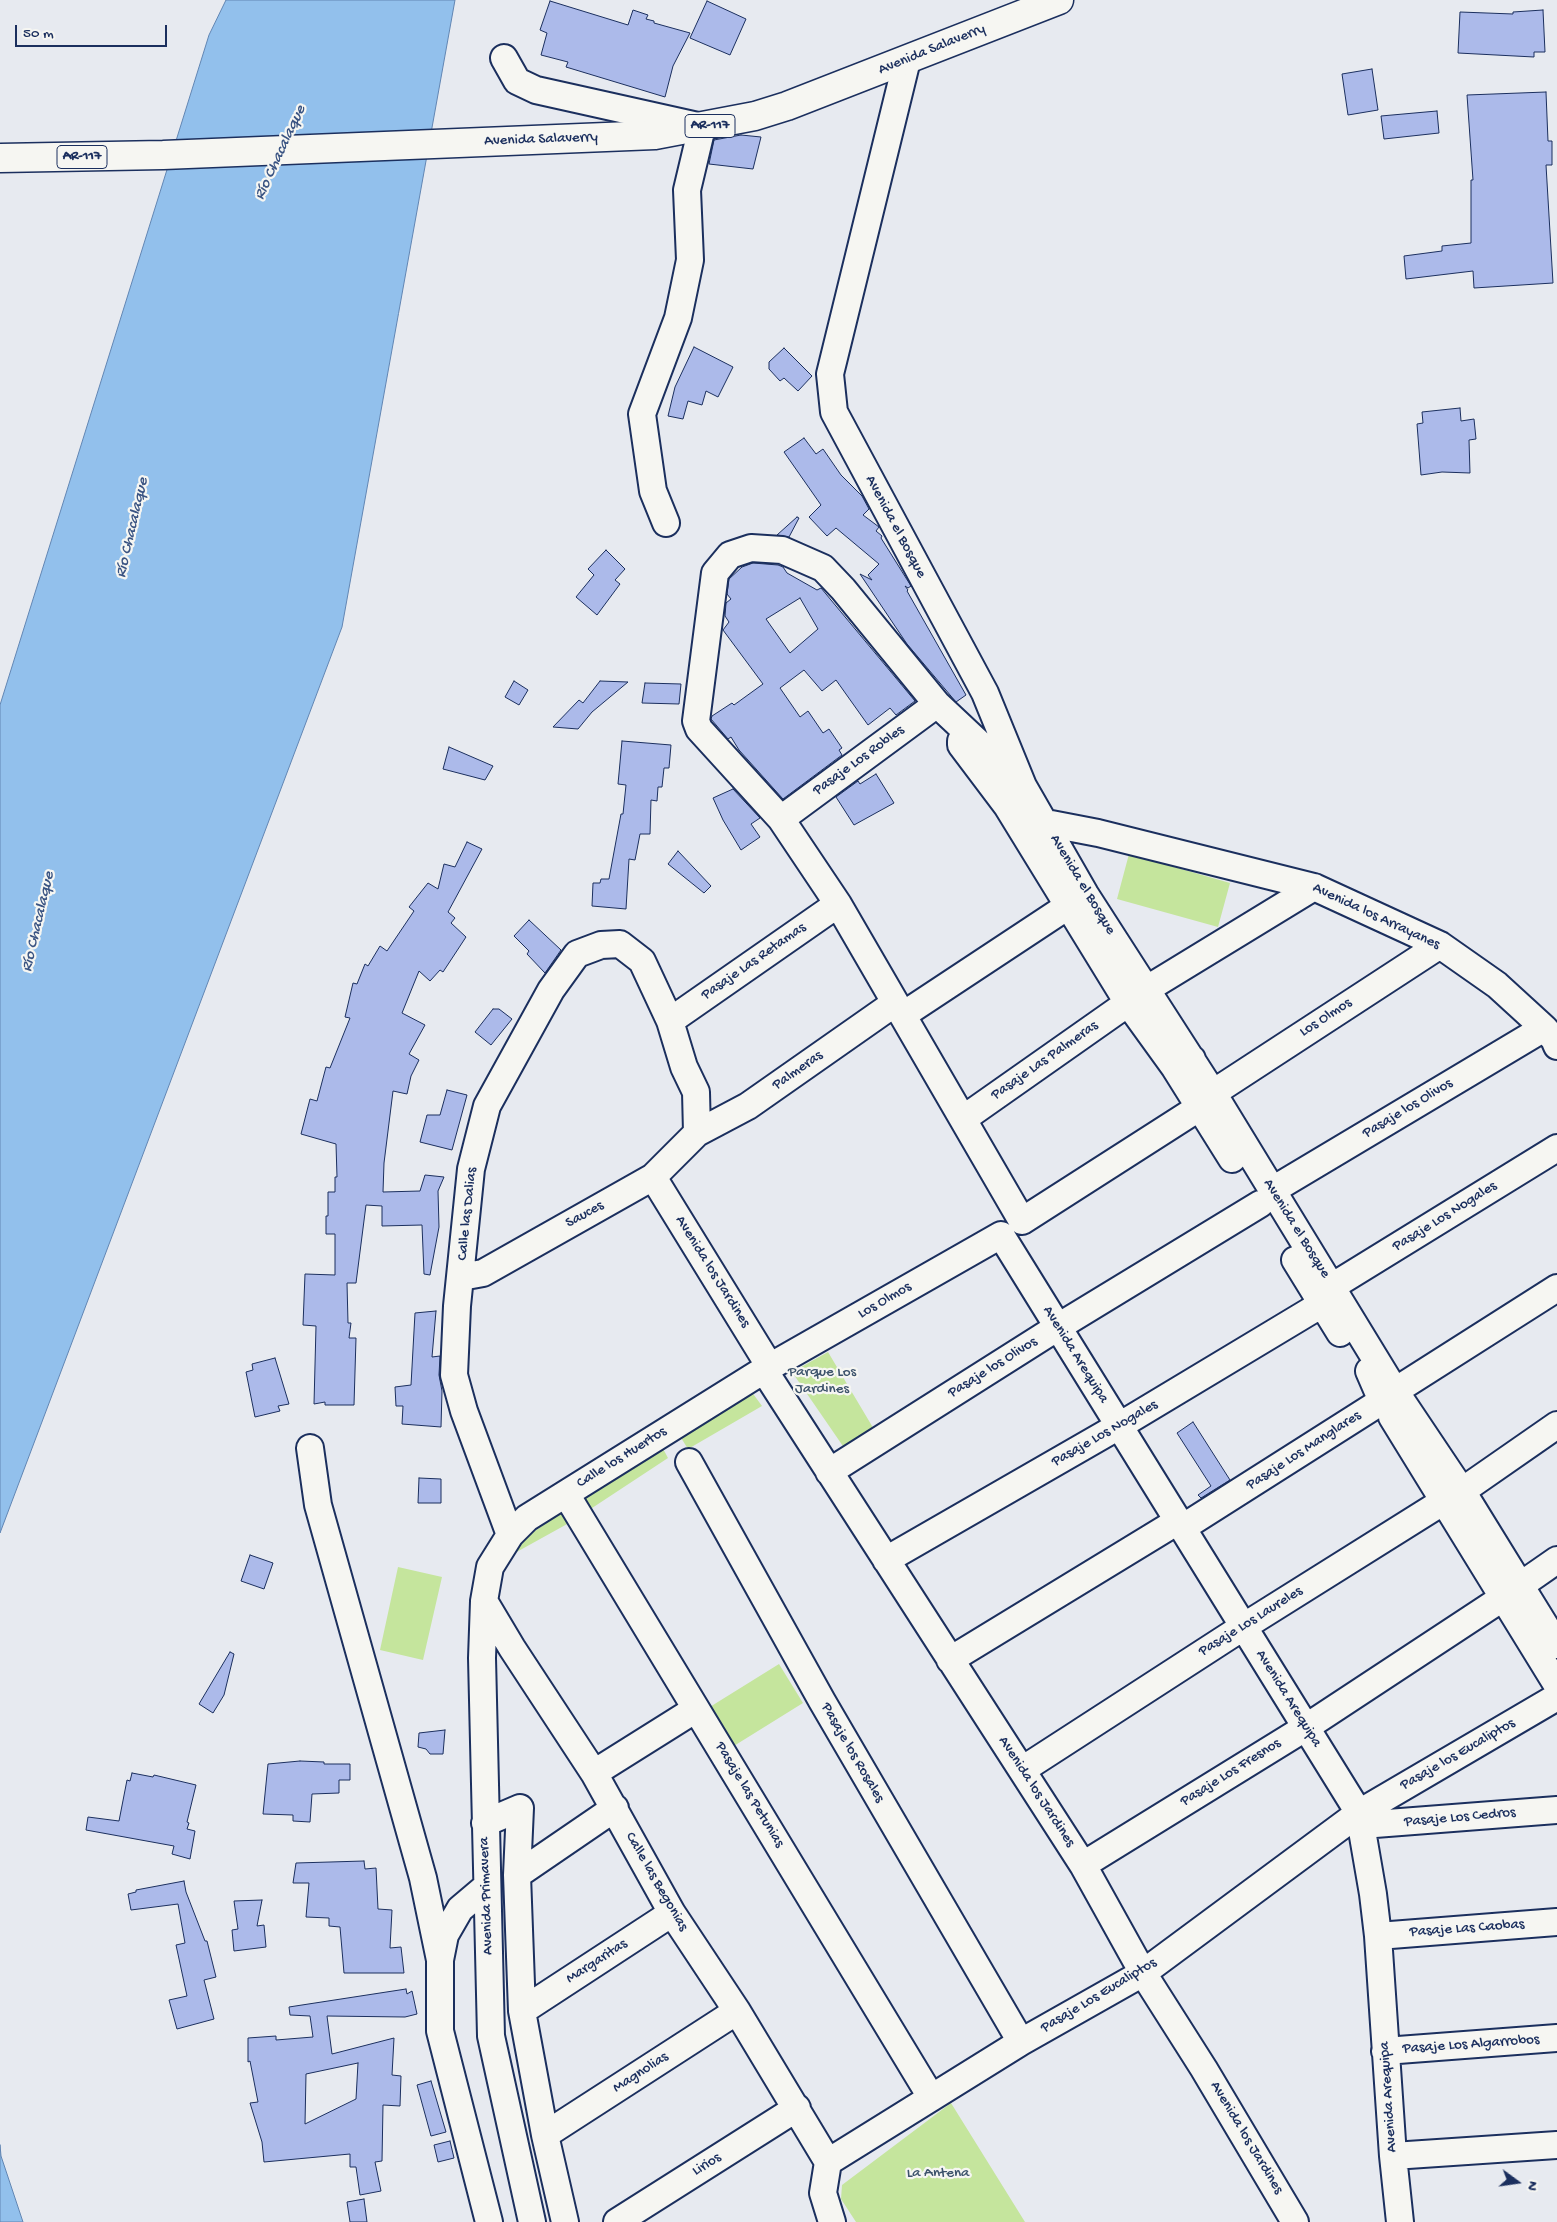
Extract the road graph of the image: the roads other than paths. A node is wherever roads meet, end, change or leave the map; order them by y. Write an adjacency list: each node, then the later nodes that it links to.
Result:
1 (1060, 0): 3 (main road, Avenida Salaverry / AR-117)
2 (504, 58): 4 (street)
3 (907, 60): 4 (main road, Avenida Salaverry / AR-117); 9 (street, Avenida el Bosque)
4 (702, 127): 5 (main road, Avenida Salaverry / AR-117); 6 (street)
5 (0, 158)
6 (666, 523)
7 (937, 704): 8 (street, Avenida Arequipa); 10 (street, Pasaje Los Robles); 10 (street, Avenida Arequipa)
8 (958, 724): 9 (street, Avenida Arequipa); 14 (street)
9 (1024, 786): 11 (street, Avenida el Bosque)
10 (781, 819): 13 (street, Avenida Arequipa)
11 (1046, 823): 12 (street, Avenida los Arrayanes); 16 (street, Avenida el Bosque)
12 (1314, 888): 15 (street, Avenida los Arrayanes); 16 (street, Pasaje Las Palmeras)
13 (838, 904): 17 (street, Avenida Arequipa); 18 (street, Pasaje Las Retamas)
14 (1068, 906): 16 (street); 17 (street, Palmeras)
15 (1440, 945): 19 (street, Avenida los Arrayanes); 20 (street, Los Olmos)
16 (1138, 996): 20 (street, Avenida el Bosque); 21 (street, Pasaje Las Palmeras)
17 (899, 1009): 21 (street, Avenida Arequipa); 22 (street, Palmeras)
18 (670, 1020): 22 (street); 27 (street, Calle las Dalias)
19 (1550, 1037): 25 (street, Pasaje los Olivos)
20 (1207, 1100): 25 (street, Avenida el Bosque); 26 (street, Los Olmos)
21 (963, 1118): 26 (street, Avenida Arequipa)
22 (697, 1133): 24 (street, Sauces)
23 (1557, 1148): 29 (street, Pasaje Los Nogales)
24 (653, 1177): 27 (street, Sauces); 31 (street, Avenida los Jardines)
25 (1266, 1197): 29 (street, Avenida el Bosque); 30 (street, Pasaje los Olivos)
26 (1012, 1228): 30 (street, Avenida Arequipa); 31 (street, Los Olmos)
27 (461, 1277): 41 (street, Calle las Dalias)
28 (1557, 1288): 32 (street, Pasaje Los Manglares)
29 (1327, 1295): 32 (street); 32 (street, Avenida el Bosque); 34 (street, Pasaje Los Nogales)
30 (1058, 1327): 34 (street, Avenida Arequipa); 37 (street, Pasaje los Olivos)
31 (767, 1369): 37 (street, Avenida los Jardines); 38 (street, Calle los Huertos)
32 (1389, 1396): 39 (street); 39 (street, Avenida el Bosque); 40 (street, Pasaje Los Manglares)
33 (1557, 1425): 39 (street, Pasaje Los Laureles)
34 (1119, 1426): 40 (street, Avenida Arequipa); 42 (street, Pasaje Los Nogales)
35 (310, 1448): 66 (street)
36 (689, 1462): 71 (street, Pasaje los Rosales)
37 (829, 1472): 42 (street, Avenida los Jardines)
38 (566, 1494): 41 (street, Calle los Huertos); 52 (street, Pasaje las Petunias)
39 (1453, 1496): 45 (street, Avenida el Bosque); 47 (street, Pasaje Los Laureles)
40 (1180, 1525): 47 (street, Avenida Arequipa); 49 (street, Pasaje Los Manglares)
41 (510, 1535): 44 (street, Calle los Huertos)
42 (886, 1560): 49 (street, Avenida los Jardines)
43 (1557, 1560): 45 (street, Pasaje Los Fresnos)
44 (490, 1566): 46 (street, Avenida Primavera)
45 (1512, 1591): 48 (street, Avenida el Bosque); 50 (street); 53 (street, Pasaje Los Fresnos)
46 (484, 1601): 55 (street, Calle las Begonias); 59 (street, Avenida Primavera)
47 (1243, 1626): 53 (street, Avenida Arequipa); 54 (street, Pasaje Los Laureles)
48 (1557, 1646)
49 (950, 1660): 54 (street, Avenida los Jardines)
50 (1557, 1685)
51 (1557, 1697): 58 (street, Pasaje los Eucaliptos)
52 (696, 1709): 55 (street); 73 (street, Pasaje las Petunias)
53 (1306, 1728): 58 (street, Avenida Arequipa); 60 (street, Pasaje Los Fresnos)
54 (1022, 1770): 60 (street, Avenida los Jardines)
55 (594, 1773): 56 (street, Calle las Begonias)
56 (615, 1808): 61 (street); 63 (street, Calle las Begonias)
57 (1557, 1810): 58 (street, Pasaje Los Cedros)
58 (1360, 1819): 65 (street, Avenida Arequipa); 67 (street, Pasaje Los Eucaliptos)
59 (485, 1823): 61 (street); 62 (street, Avenida Primavera)
60 (1083, 1865): 67 (street, Avenida los Jardines)
61 (517, 1875): 69 (street)
62 (486, 1887): 66 (street); 80 (street, Avenida Primavera)
63 (672, 1913): 68 (street, Calle las Begonias); 69 (street, Margaritas)
64 (1557, 1922): 65 (street, Pasaje Las Caobas)
65 (1378, 1936): 72 (street, Avenida Arequipa)
66 (440, 1960): 79 (street)
67 (1143, 1973): 71 (street, Pasaje Los Eucaliptos); 84 (street, Avenida los Jardines)
68 (737, 2010): 74 (street, Calle las Begonias); 75 (street, Magnolias)
69 (522, 2011): 75 (street)
70 (1557, 2038): 72 (street, Pasaje Los Algarrobos)
71 (1021, 2042): 73 (street, Pasaje Los Eucaliptos)
72 (1385, 2051): 77 (street, Avenida Arequipa)
73 (931, 2097): 78 (street, Pasaje Los Eucaliptos)
74 (797, 2108): 78 (street, Calle las Begonias); 82 (street, Lirios)
75 (545, 2135): 81 (street)
76 (1557, 2145): 77 (street)
77 (1393, 2156): 85 (street, Avenida Arequipa)
78 (828, 2162): 83 (street)
79 (489, 2222)
80 (532, 2222)
81 (565, 2222)
82 (617, 2222)
83 (832, 2222)
84 (1295, 2222)
85 (1400, 2222)

